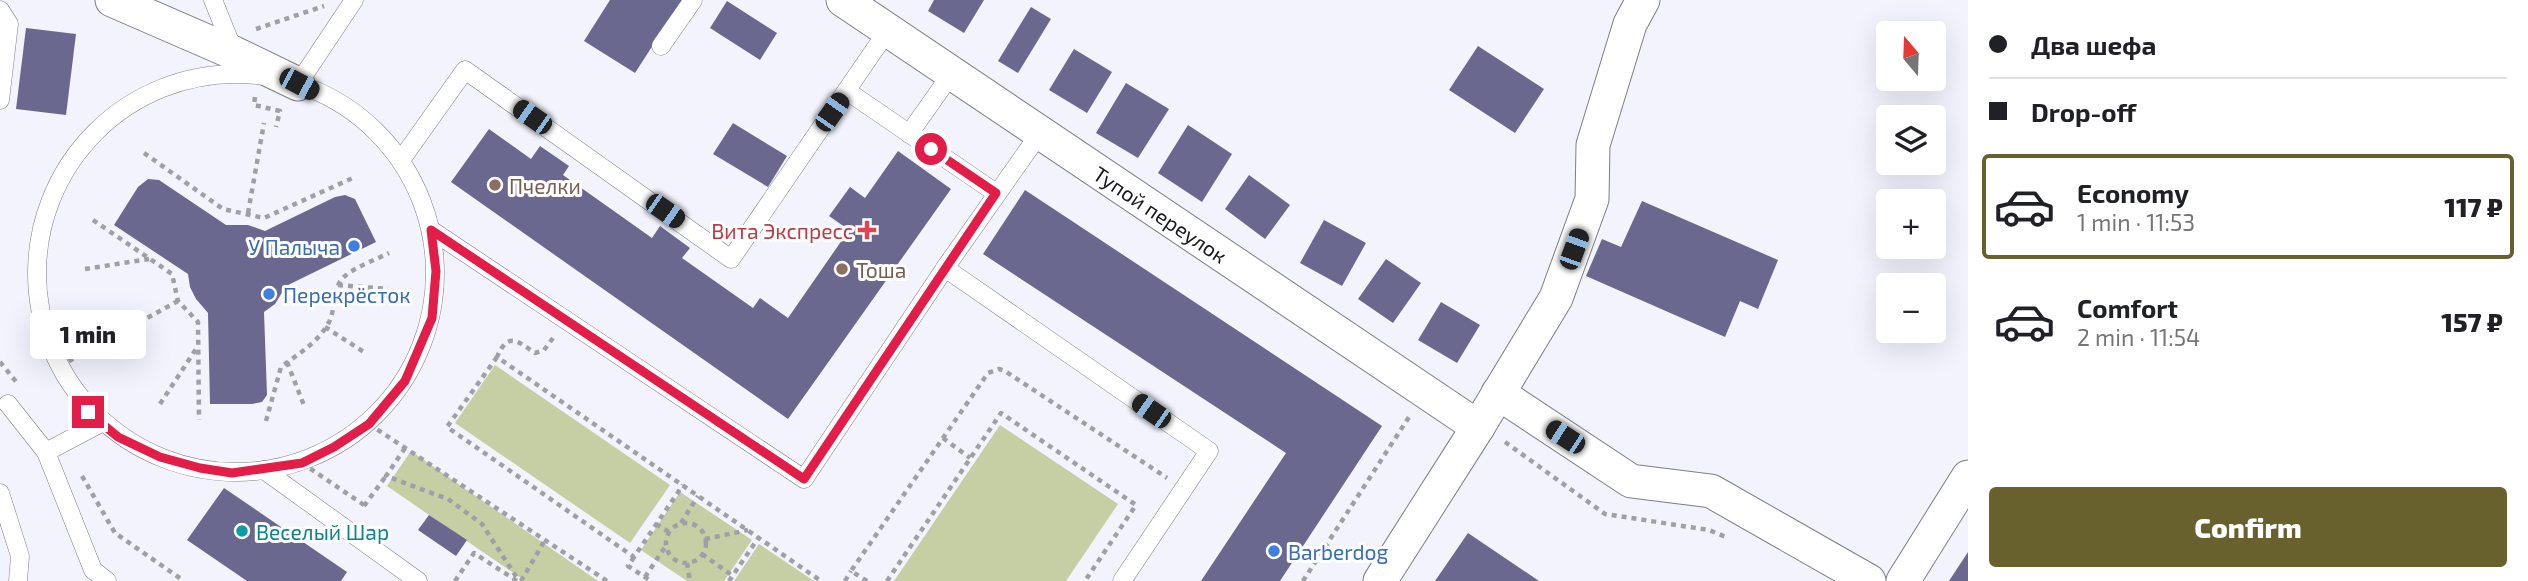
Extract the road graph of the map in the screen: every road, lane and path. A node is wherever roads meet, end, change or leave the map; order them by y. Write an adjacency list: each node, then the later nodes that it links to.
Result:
1 (112, 0): 10 (street)
2 (213, 0): 10 (lane)
3 (354, 0): 14 (lane)
4 (692, 0): 11 (lane)
5 (844, 0): 9 (street, Тупой переулок)
6 (1643, 0): 44 (street)
7 (328, 4): 10 (path)
8 (0, 10): 17 (lane)
9 (888, 30): 12 (street, Тупой переулок); 15 (lane)
10 (231, 45): 13 (lane); 14 (street)
11 (661, 46)
12 (952, 73): 20 (street, Тупой переулок); 21 (lane)
13 (170, 84): 14 (lane); 42 (lane)
14 (299, 84): 23 (lane)
15 (847, 91): 21 (lane); 23 (lane)
16 (256, 92): 19 (path)
17 (0, 100)
18 (264, 123): 26 (path)
19 (276, 127)
20 (1040, 133): 25 (lane); 43 (street, Тупой переулок)
21 (909, 134): 25 (lane)
22 (144, 153): 26 (path)
23 (401, 160): 28 (lane)
24 (355, 177): 26 (path)
25 (996, 193): 31 (lane)
26 (248, 213)
27 (93, 220): 30 (path)
28 (431, 230): 31 (lane); 52 (lane)
29 (389, 253): 33 (path)
30 (149, 259): 32 (path); 35 (path)
31 (945, 268): 63 (lane)
32 (85, 269)
33 (338, 285): 34 (path); 36 (path)
34 (388, 289)
35 (178, 301): 37 (path); 42 (path)
36 (325, 327): 39 (path); 41 (path)
37 (198, 346): 46 (path); 48 (path)
38 (535, 353): 40 (path)
39 (367, 354)
40 (497, 357): 62 (path); 77 (path)
41 (287, 362): 47 (path); 50 (path)
42 (60, 366): 51 (lane)
43 (1425, 391): 53 (street, Тупой переулок); 98 (path)
44 (1498, 393): 53 (street); 100 (street)
45 (4, 399): 49 (lane); 55 (lane)
46 (160, 404)
47 (305, 408)
48 (199, 420)
49 (0, 421)
50 (266, 421)
51 (101, 423): 55 (lane); 59 (lane)
52 (369, 424): 56 (path); 58 (lane)
53 (1478, 427): 99 (street)
54 (943, 438): 57 (path); 63 (path); 79 (path)
55 (54, 447): 83 (lane); 84 (path)
56 (405, 448): 60 (path); 74 (path)
57 (970, 458): 95 (path); 96 (path)
58 (302, 463): 59 (lane); 66 (path)
59 (264, 470): 69 (lane)
60 (386, 476): 66 (path); 87 (path)
61 (1968, 477): 101 (street)
62 (683, 485): 65 (path); 67 (path)
63 (1183, 489): 97 (lane)
64 (0, 493): 82 (lane)
65 (698, 496): 68 (path); 70 (path)
66 (364, 505): 69 (path)
67 (656, 524): 71 (path); 77 (path)
68 (680, 524): 71 (path); 73 (path)
69 (347, 530): 85 (lane)
70 (748, 530): 72 (path); 73 (path)
71 (668, 532): 75 (path)
72 (759, 537): 80 (path); 92 (path)
73 (705, 539): 76 (path)
74 (545, 540): 87 (path); 88 (path)
75 (666, 547): 78 (path); 81 (path)
76 (702, 554): 78 (path); 80 (path)
77 (634, 557): 81 (path)
78 (687, 563): 90 (path)
79 (851, 571): 93 (path); 94 (path)
80 (733, 576): 91 (path)
81 (645, 577): 89 (path)
82 (18, 581)
83 (107, 581)
84 (184, 581)
85 (418, 581)
86 (455, 581): 87 (path)
87 (519, 581)
88 (607, 581)
89 (651, 581)
90 (690, 581)
91 (729, 581)
92 (821, 581)
93 (845, 581)
94 (867, 581)
95 (887, 581)
96 (1085, 581)
97 (1122, 581)
98 (1303, 581)
99 (1380, 581)
100 (1869, 581)
101 (1903, 581)

